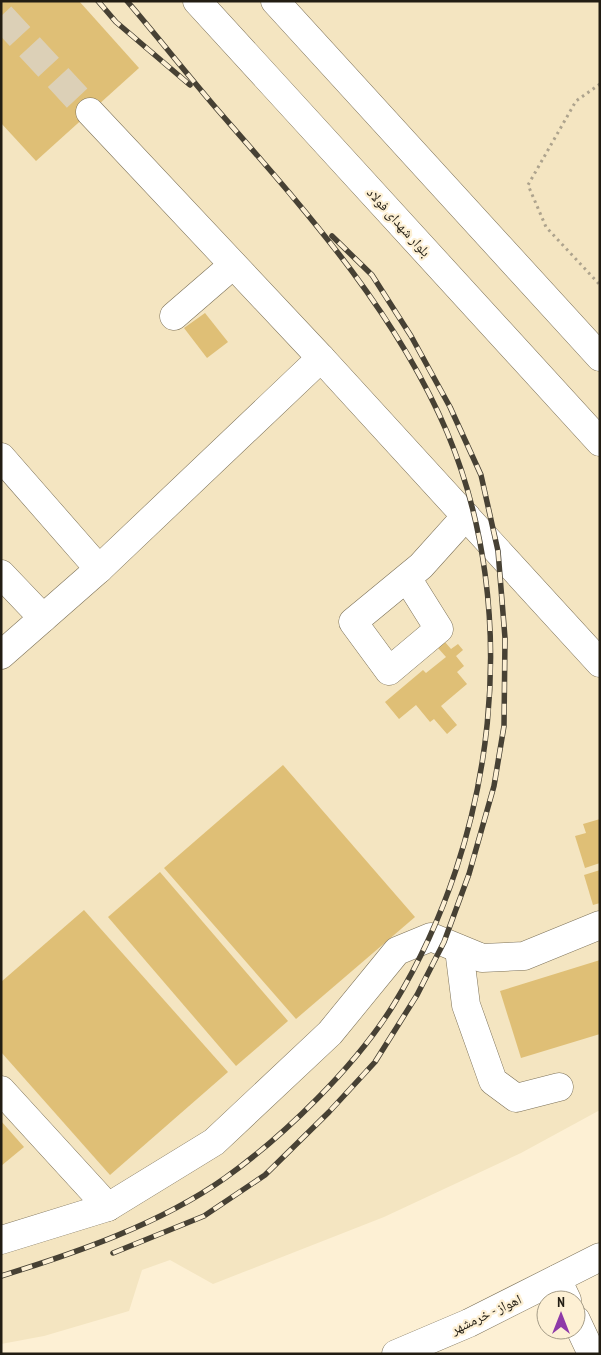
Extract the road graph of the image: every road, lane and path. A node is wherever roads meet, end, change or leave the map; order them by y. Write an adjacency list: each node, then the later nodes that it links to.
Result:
1 (198, 1): 10 (street, بلوار شهدای فولاد)
2 (275, 1): 8 (street)
3 (600, 84): 6 (path)
4 (90, 112): 5 (street)
5 (233, 265): 7 (street); 9 (street)
6 (600, 285)
7 (174, 316)
8 (600, 357)
9 (321, 358): 12 (street); 13 (street)
10 (600, 442)
11 (1, 456): 13 (street)
12 (466, 516): 15 (street); 18 (street)
13 (99, 569): 16 (street)
14 (1, 574): 16 (street)
15 (407, 578)
16 (43, 618): 17 (street)
17 (1, 655)
18 (600, 663)
19 (600, 926): 20 (street)
20 (459, 949): 21 (street); 23 (street)
21 (559, 1087)
22 (1, 1090): 23 (street)
23 (108, 1207): 24 (street)
24 (1, 1240)
25 (600, 1257): 26 (street, اهواز - خرمشهر)
26 (562, 1290)
27 (536, 1299): 29 (street, اهواز - خرمشهر)
28 (585, 1340): 30 (street)
29 (396, 1354)
30 (592, 1354)

